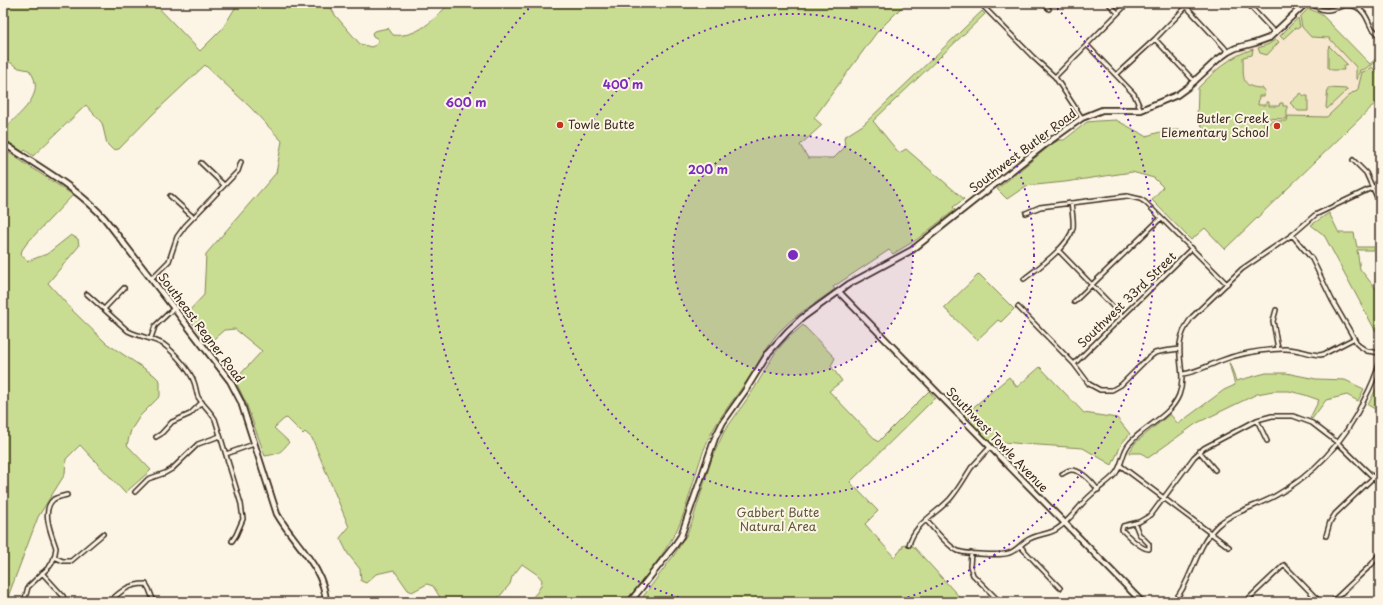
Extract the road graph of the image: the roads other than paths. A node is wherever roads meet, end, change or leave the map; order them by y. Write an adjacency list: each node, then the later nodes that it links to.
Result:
1 (980, 3): 19 (street)
2 (1043, 3): 11 (street)
3 (1108, 3): 12 (street)
4 (1128, 3): 12 (street)
5 (1183, 3): 10 (street)
6 (1190, 3): 10 (street)
7 (1247, 3): 13 (street)
8 (1306, 3): 13 (main road, Southwest Butler Road)
9 (1311, 3): 14 (street)
10 (1186, 7): 15 (street); 17 (street)
11 (1049, 9)
12 (1118, 13): 16 (street)
13 (1275, 33): 17 (main road, Southwest Butler Road)
14 (1380, 36)
15 (1155, 39): 18 (street); 20 (street)
16 (1087, 45): 18 (street); 19 (street)
17 (1228, 52): 20 (main road, Southwest Butler Road)
18 (1116, 75): 21 (street)
19 (1054, 76): 22 (street)
20 (1195, 82): 21 (main road, Southwest Butler Road)
21 (1141, 110): 22 (main road, Southwest Butler Road)
22 (1082, 118): 44 (main road, Southwest Butler Road)
23 (3, 143): 39 (main road, Southeast Regner Road)
24 (1353, 160): 29 (street)
25 (241, 162): 28 (street)
26 (201, 163): 28 (street)
27 (1380, 184): 29 (street)
28 (224, 185): 34 (street)
29 (1373, 187): 32 (street); 36 (street)
30 (170, 196): 34 (street)
31 (1071, 203): 33 (street); 35 (street); 38 (street)
32 (1380, 204)
33 (1026, 213)
34 (193, 217): 39 (street)
35 (1161, 218): 37 (street); 42 (street)
36 (1292, 235): 41 (street); 53 (street)
37 (1192, 248): 41 (street); 51 (street, Southwest 33rd Street)
38 (1058, 250): 40 (street); 42 (street)
39 (151, 279): 48 (main road, Southeast Regner Road)
40 (1024, 279)
41 (1227, 284): 54 (street)
42 (1091, 285): 46 (street); 51 (street)
43 (124, 288): 49 (street)
44 (839, 292): 67 (main road, Southwest Towle Avenue); 100 (main road, Southwest Butler Road)
45 (88, 294): 49 (street)
46 (1074, 302)
47 (1018, 306): 58 (street)
48 (174, 308): 52 (street); 66 (main road, Southeast Regner Road)
49 (104, 309): 52 (street)
50 (1276, 310): 55 (street)
51 (1122, 316): 58 (street, Southwest 33rd Street)
52 (151, 338): 60 (street)
53 (1353, 339): 55 (street); 56 (street)
54 (1180, 349): 58 (street); 59 (street)
55 (1278, 349): 59 (street)
56 (1380, 353)
57 (1380, 361): 65 (street)
58 (1074, 364)
59 (1182, 374): 70 (street)
60 (202, 402): 62 (street); 63 (street)
61 (1257, 420): 64 (street); 65 (street); 68 (street)
62 (220, 436): 69 (street); 77 (street)
63 (156, 437)
64 (1266, 441)
65 (1338, 443): 74 (street); 83 (street)
66 (254, 444): 69 (street); 99 (main road, Southeast Regner Road)
67 (990, 447): 80 (street); 81 (main road, Southwest Towle Avenue)
68 (1200, 451): 71 (street); 79 (street)
69 (226, 454): 86 (street)
70 (1121, 466): 76 (street); 79 (street)
71 (1215, 470)
72 (1380, 471): 74 (street)
73 (1062, 474): 76 (street)
74 (1374, 478): 75 (street); 85 (street)
75 (1380, 484)
76 (1098, 490): 81 (street)
77 (135, 492)
78 (67, 495): 92 (street)
79 (1164, 498): 82 (street); 83 (street)
80 (926, 520): 87 (street); 90 (street)
81 (1064, 523): 88 (street); 102 (main road, Southwest Towle Avenue)
82 (1135, 524): 82 (street)
83 (1211, 533): 89 (street); 103 (street)
84 (103, 534): 92 (street)
85 (1326, 536)
86 (232, 541)
87 (909, 545)
88 (1020, 546): 90 (street); 94 (street)
89 (1229, 547)
90 (971, 553): 101 (street)
91 (1380, 553): 106 (street)
92 (54, 557): 93 (street)
93 (42, 573): 95 (street); 96 (street)
94 (1060, 588)
95 (24, 602)
96 (65, 602)
97 (109, 602): 98 (street)
98 (154, 602)
99 (326, 602)
100 (630, 602)
101 (1000, 602)
102 (1142, 602)
103 (1174, 602)
104 (1245, 602): 105 (street)
105 (1320, 602)
106 (1332, 602)

